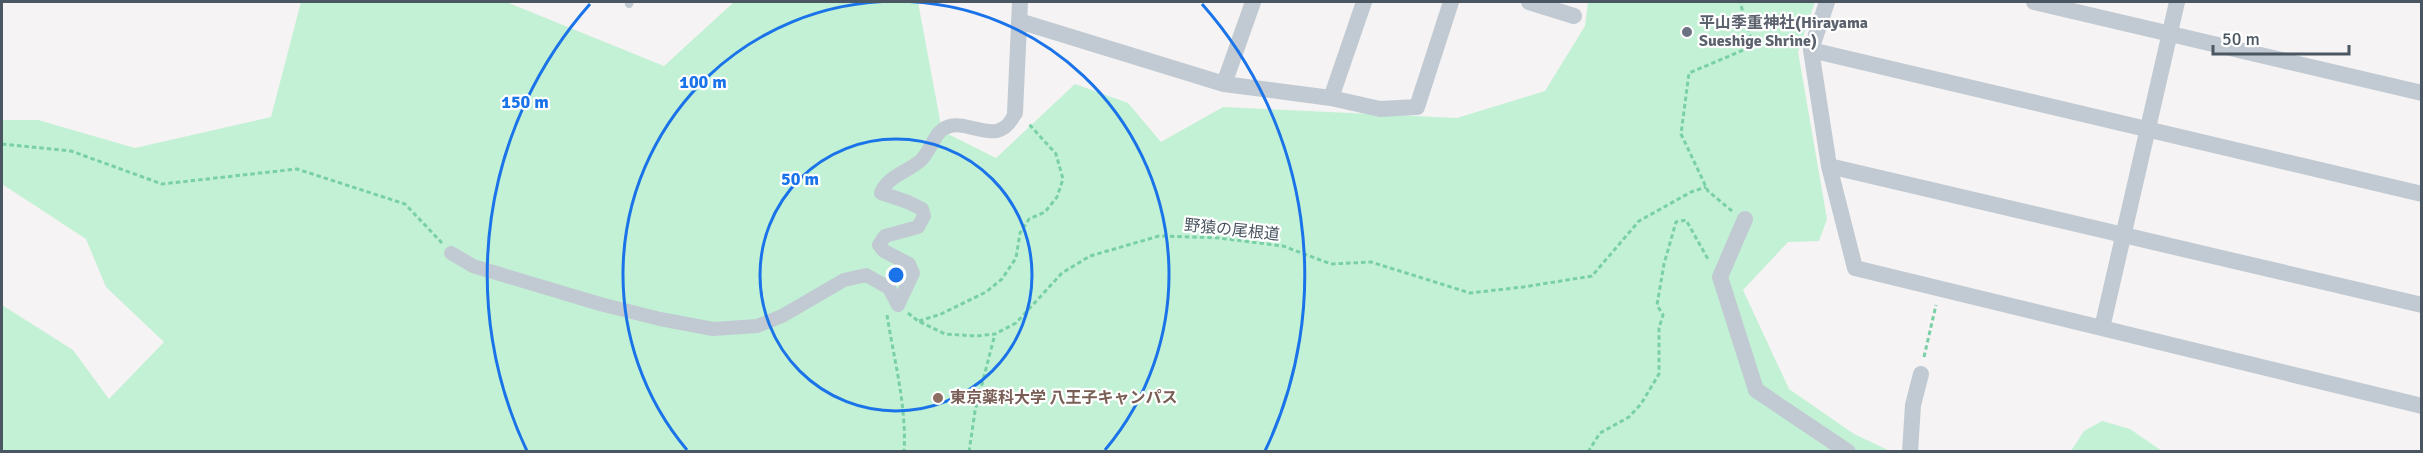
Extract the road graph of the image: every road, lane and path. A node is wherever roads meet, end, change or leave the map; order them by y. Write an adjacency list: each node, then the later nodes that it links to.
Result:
1 (1020, 2): 11 (street)
2 (1252, 2): 14 (street)
3 (1364, 2): 16 (street)
4 (1451, 2): 16 (street)
5 (1529, 2): 10 (street)
6 (1740, 2): 21 (path)
7 (1827, 2): 13 (street)
8 (2034, 2): 12 (street)
9 (2177, 2): 12 (street)
10 (1574, 15)
11 (1019, 21): 14 (street); 17 (street)
12 (2170, 34): 15 (street); 18 (street)
13 (1811, 50): 18 (street); 20 (street)
14 (1224, 84): 16 (street)
15 (2421, 93)
16 (1331, 98)
17 (1015, 112): 29 (street); 31 (path)
18 (2148, 129): 22 (street); 24 (street)
19 (2, 144): 25 (path)
20 (1829, 166): 24 (street); 28 (street)
21 (1706, 187): 23 (path); 33 (path, 野猿の尾根道)
22 (2421, 194)
23 (1745, 219): 26 (street)
24 (2123, 235): 30 (street); 32 (street)
25 (451, 253): 27 (street)
26 (1720, 277): 38 (path); 39 (street)
27 (882, 284): 29 (street); 36 (path)
28 (1939, 290): 32 (street); 34 (path)
29 (898, 304): 31 (path, 野猿の尾根道)
30 (2421, 305)
31 (918, 321): 33 (path, 野猿の尾根道)
32 (2102, 328): 35 (street)
33 (995, 334): 37 (path)
34 (1921, 374): 40 (street)
35 (2421, 406)
36 (904, 452)
37 (969, 452)
38 (1588, 452)
39 (1848, 452)
40 (1910, 452)

